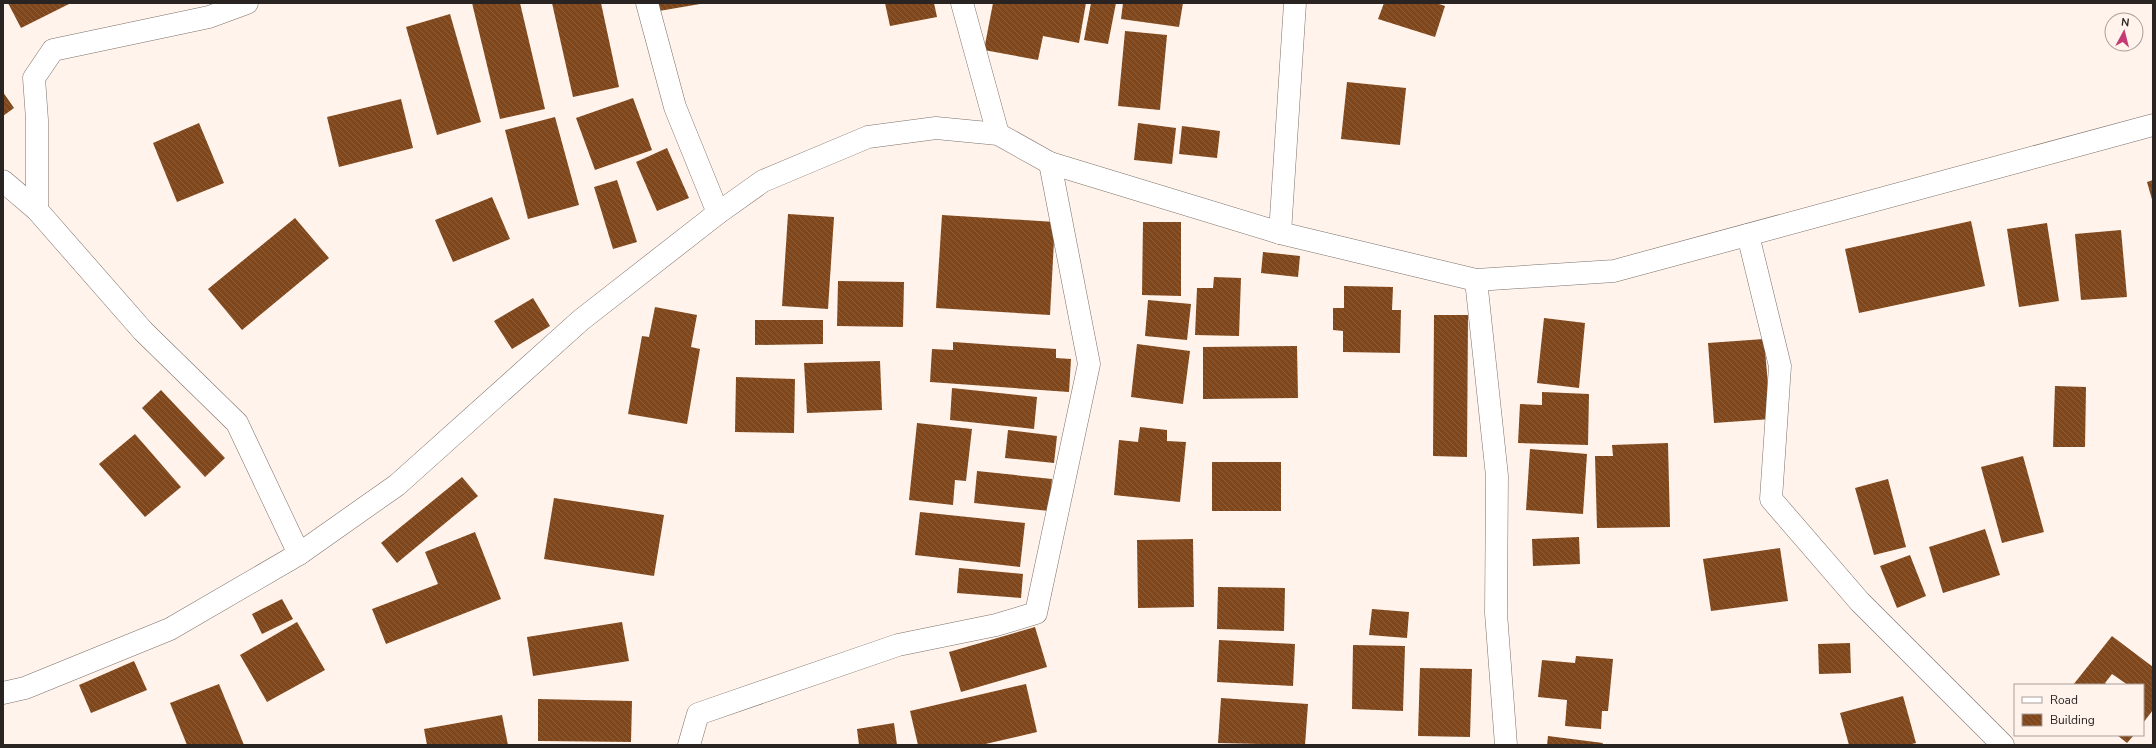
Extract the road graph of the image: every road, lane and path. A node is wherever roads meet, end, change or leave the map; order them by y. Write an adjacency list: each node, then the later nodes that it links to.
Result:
1 (247, 3): 5 (street)
2 (647, 3): 11 (street)
3 (962, 3): 7 (street)
4 (1295, 3): 12 (street)
5 (205, 10): 10 (street)
6 (2153, 125): 13 (street)
7 (998, 134): 8 (street); 11 (street)
8 (1050, 163): 12 (street); 17 (street)
9 (3, 181): 10 (street)
10 (37, 210): 15 (street)
11 (718, 214): 15 (street)
12 (1280, 233): 14 (street)
13 (1748, 235): 14 (street); 19 (street)
14 (1476, 280): 18 (street)
15 (299, 554): 16 (street)
16 (3, 693)
17 (689, 745)
18 (1506, 745)
19 (2003, 745)

